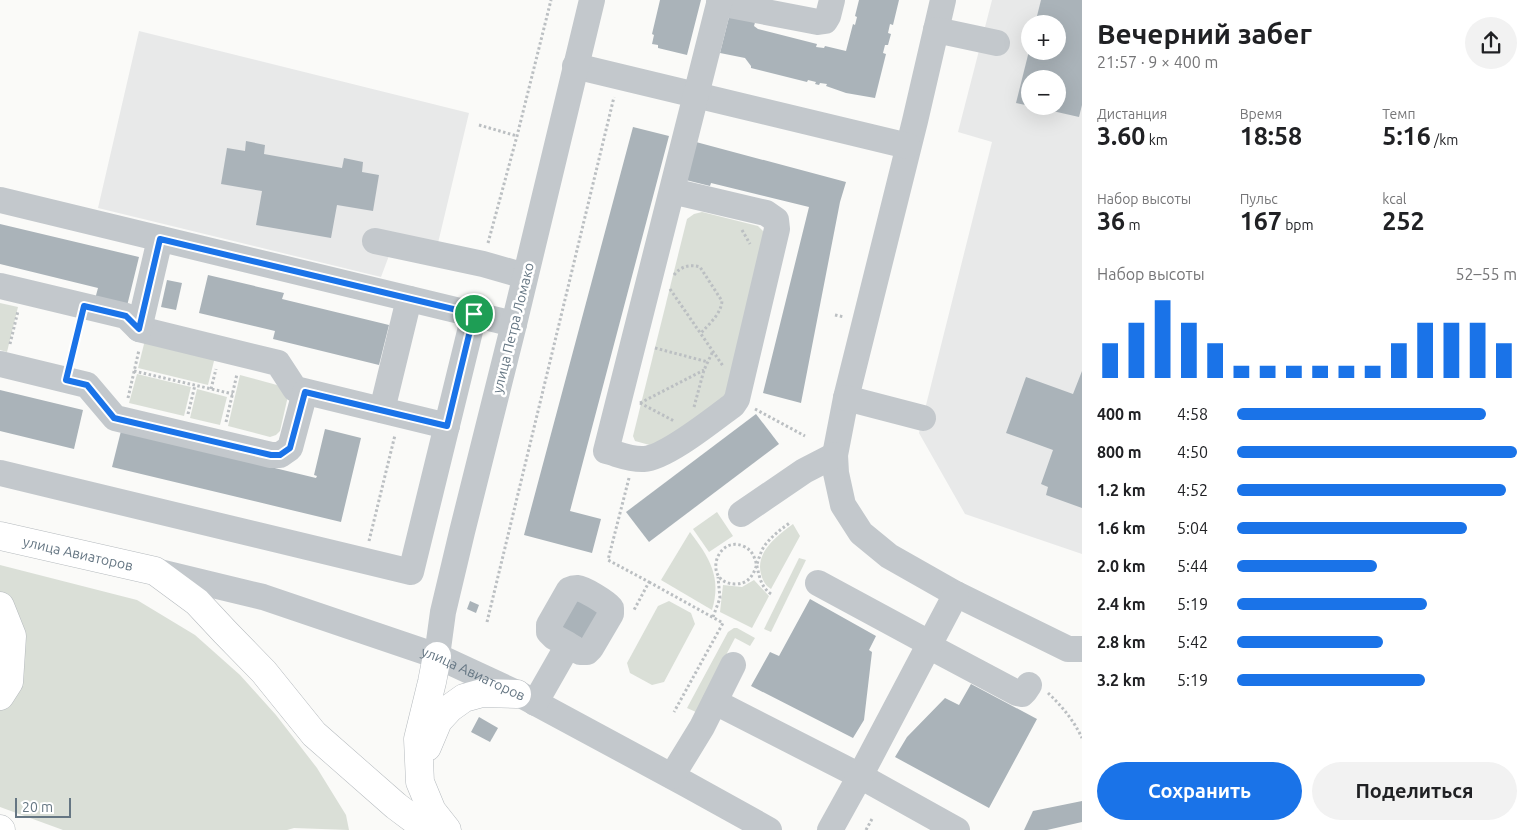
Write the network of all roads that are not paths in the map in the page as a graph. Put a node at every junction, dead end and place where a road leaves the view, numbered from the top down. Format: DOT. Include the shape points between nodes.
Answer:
graph roads {
  1 [pos="592,0"];
  2 [pos="832,0"];
  3 [pos="943,0"];
  4 [pos="720,2"];
  5 [pos="936,30"];
  6 [pos="997,44"];
  7 [pos="575,66"];
  8 [pos="695,95"];
  9 [pos="908,146"];
  10 [pos="672,191"];
  11 [pos="0,200"];
  12 [pos="160,239"];
  13 [pos="375,241"];
  14 [pos="525,276"];
  15 [pos="12,288"];
  16 [pos="409,299"];
  17 [pos="474,314"];
  18 [pos="514,324"];
  19 [pos="141,330"];
  20 [pos="3,364"];
  21 [pos="305,392"];
  22 [pos="846,398"];
  23 [pos="382,410"];
  24 [pos="923,418"];
  25 [pos="447,426"];
  26 [pos="835,455"];
  27 [pos="0,473"];
  28 [pos="742,514"];
  29 [pos="0,536"];
  30 [pos="155,571"];
  31 [pos="818,583"];
  32 [pos="956,594"];
  33 [pos="0,606"];
  34 [pos="929,643"];
  35 [pos="567,644"];
  36 [pos="1082,649"];
  37 [pos="437,656"];
  38 [pos="733,665"];
  39 [pos="1029,685"];
  40 [pos="0,696"];
  41 [pos="526,698"];
  42 [pos="715,702"];
  43 [pos="419,765"];
  44 [pos="672,776"];
  45 [pos="860,776"];
  46 [pos="428,830"];
  47 [pos="447,830"];
  48 [pos="769,830"];
  49 [pos="830,830"];
  50 [pos="957,830"];
  1 -- 7 [label="street, улица Петра Ломако"];
  2 -- 4 [label="street" via="825,21 818,22"];
  3 -- 5 [label="street"];
  4 -- 8 [label="street"];
  5 -- 6 [label="street"];
  5 -- 9 [label="street"];
  7 -- 8 [label="street"];
  7 -- 14 [label="street, улица Петра Ломако"];
  8 -- 9 [label="street"];
  8 -- 10 [label="street"];
  9 -- 22 [label="street"];
  10 -- 10 [label="street" via="659,281 633,343 629,401 606,451 634,458 653,458 733,405 777,229 776,220 766,213"];
  11 -- 12 [label="street"];
  12 -- 16 [label="street"];
  12 -- 19 [label="street"];
  13 -- 14 [label="street"];
  14 -- 18 [label="street, улица Петра Ломако"];
  15 -- 19 [label="street" via="126,316"];
  16 -- 17 [label="street"];
  16 -- 23 [label="street"];
  17 -- 18 [label="street"];
  17 -- 25 [label="street"];
  18 -- 37 [label="street, улица Петра Ломако" via="443,612"];
  19 -- 21 [label="street" via="278,363 295,389"];
  20 -- 21 [label="street" via="87,385 114,418 271,455 280,455 290,448"];
  21 -- 23 [label="street"];
  22 -- 24 [label="street"];
  22 -- 26 [label="street"];
  23 -- 25 [label="street"];
  25 -- 27 [label="street" via="411,572"];
  26 -- 28 [label="street" via="804,471"];
  26 -- 32 [label="street" via="843,505 861,533 889,556"];
  29 -- 30 [label="main road, улица Авиаторов"];
  30 -- 37 [label="street, улица Авиаторов" via="263,597"];
  30 -- 46 [label="main road, улица Авиаторов" via="197,602 264,672 314,734"];
  31 -- 34 [label="street"];
  32 -- 34 [label="street"];
  32 -- 36 [label="street" via="1068,649"];
  33 -- 40 [label="main road" via="12,636 9,682"];
  34 -- 39 [label="street" via="938,652 1017,692 1026,692"];
  34 -- 45 [label="street"];
  35 -- 41 [label="street" via="563,654"];
  37 -- 41 [label="street, улица Авиаторов"];
  37 -- 43 [label="main road" via="418,739"];
  38 -- 42 [label="street"];
  41 -- 43 [label="main road" via="482,694 464,698 438,721"];
  41 -- 44 [label="street, улица Авиаторов"];
  42 -- 44 [label="street"];
  42 -- 45 [label="street"];
  43 -- 47 [label="main road" via="420,782 432,810"];
  44 -- 48 [label="street, улица Авиаторов"];
  45 -- 49 [label="street"];
  45 -- 50 [label="street"];
}
